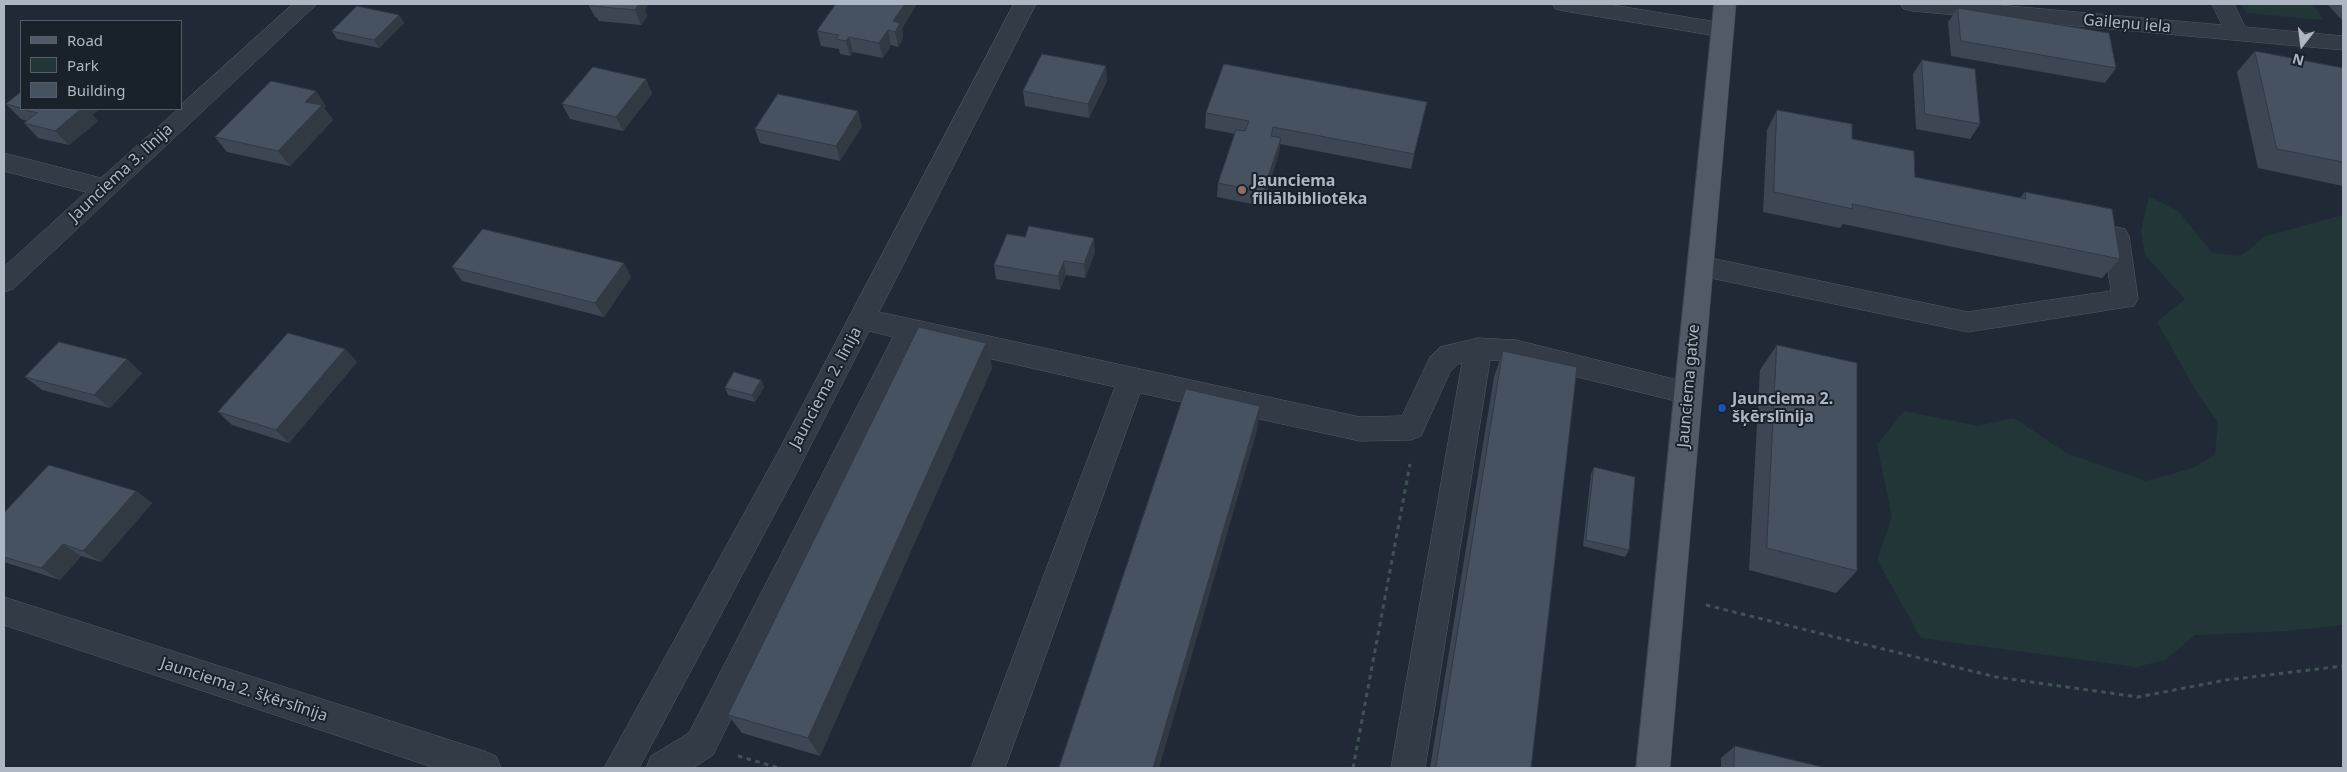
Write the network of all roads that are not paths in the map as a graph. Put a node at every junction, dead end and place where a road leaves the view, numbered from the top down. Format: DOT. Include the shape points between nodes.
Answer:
graph roads {
  1 [pos="306,4"];
  2 [pos="1025,4"];
  3 [pos="1564,4"];
  4 [pos="1912,4"];
  5 [pos="2223,4"];
  6 [pos="2070,12"];
  7 [pos="1724,17"];
  8 [pos="2238,34"];
  9 [pos="2343,43"];
  10 [pos="4,162"];
  11 [pos="104,188"];
  12 [pos="2116,236"];
  13 [pos="1701,266"];
  14 [pos="4,282"];
  15 [pos="862,319"];
  16 [pos="910,329"];
  17 [pos="1478,349"];
  18 [pos="1132,380"];
  19 [pos="1688,393"];
  20 [pos="4,611"];
  21 [pos="484,768"];
  22 [pos="622,768"];
  23 [pos="663,768"];
  24 [pos="988,768"];
  25 [pos="1408,768"];
  26 [pos="1653,768"];
  1 -- 11 [label="street, Jaunciema 3. līnija"];
  2 -- 15 [label="street, Jaunciema 2. līnija"];
  3 -- 7 [label="street"];
  4 -- 6 [label="street, Gaileņu iela"];
  5 -- 8 [label="street"];
  6 -- 8 [label="street, Gaileņu iela"];
  7 -- 13 [label="main road, Jaunciema gatve"];
  8 -- 9 [label="street, Gaileņu iela"];
  10 -- 11 [label="street"];
  11 -- 14 [label="street, Jaunciema 3. līnija"];
  12 -- 13 [label="street" via="2125,299 1968,322"];
  13 -- 19 [label="main road, Jaunciema gatve"];
  15 -- 16 [label="street"];
  15 -- 22 [label="street, Jaunciema 2. līnija"];
  16 -- 18 [label="street"];
  16 -- 23 [label="street" via="701,744"];
  17 -- 18 [label="street" via="1450,355 1440,364 1411,428 1360,428"];
  17 -- 19 [label="street" via="1516,350"];
  17 -- 25 [label="street"];
  18 -- 24 [label="street"];
  19 -- 26 [label="main road, Jaunciema gatve"];
  20 -- 21 [label="street, Jaunciema 2. šķērslīnija"];
}
